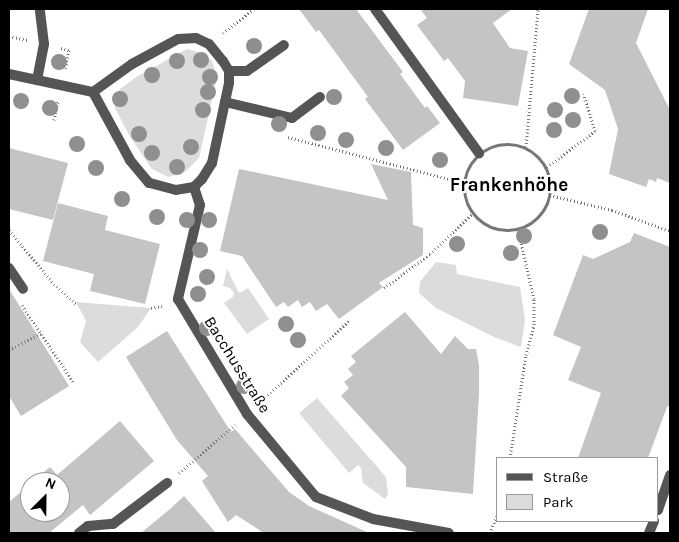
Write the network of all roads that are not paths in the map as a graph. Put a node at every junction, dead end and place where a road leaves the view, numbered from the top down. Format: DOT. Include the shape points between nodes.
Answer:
graph roads {
  1 [pos="40,9"];
  2 [pos="375,9"];
  3 [pos="284,45"];
  4 [pos="229,71"];
  5 [pos="9,74"];
  6 [pos="37,80"];
  7 [pos="93,92"];
  8 [pos="320,97"];
  9 [pos="225,102"];
  10 [pos="480,153"];
  11 [pos="194,186"];
  12 [pos="9,268"];
  13 [pos="23,288"];
  14 [pos="670,475"];
  15 [pos="167,483"];
  16 [pos="659,507"];
  17 [pos="113,528"];
  18 [pos="79,533"];
  19 [pos="449,533"];
  1 -- 6 [label="street" via="44,44"];
  2 -- 10 [label="street"];
  3 -- 4 [label="street" via="247,71"];
  4 -- 7 [label="street" via="209,44 196,38 178,39 132,64"];
  4 -- 9 [label="street"];
  5 -- 6 [label="street"];
  6 -- 7 [label="street"];
  7 -- 11 [label="street" via="130,160 149,183 176,190"];
  8 -- 9 [label="street" via="292,118"];
  9 -- 11 [label="street" via="212,162"];
  11 -- 19 [label="street, Bacchusstraße" via="200,205 178,299 247,414 316,497 373,519"];
  12 -- 13 [label="street"];
  14 -- 16 [label="street"];
  15 -- 17 [label="street"];
  17 -- 18 [label="street" via="88,526"];
}
